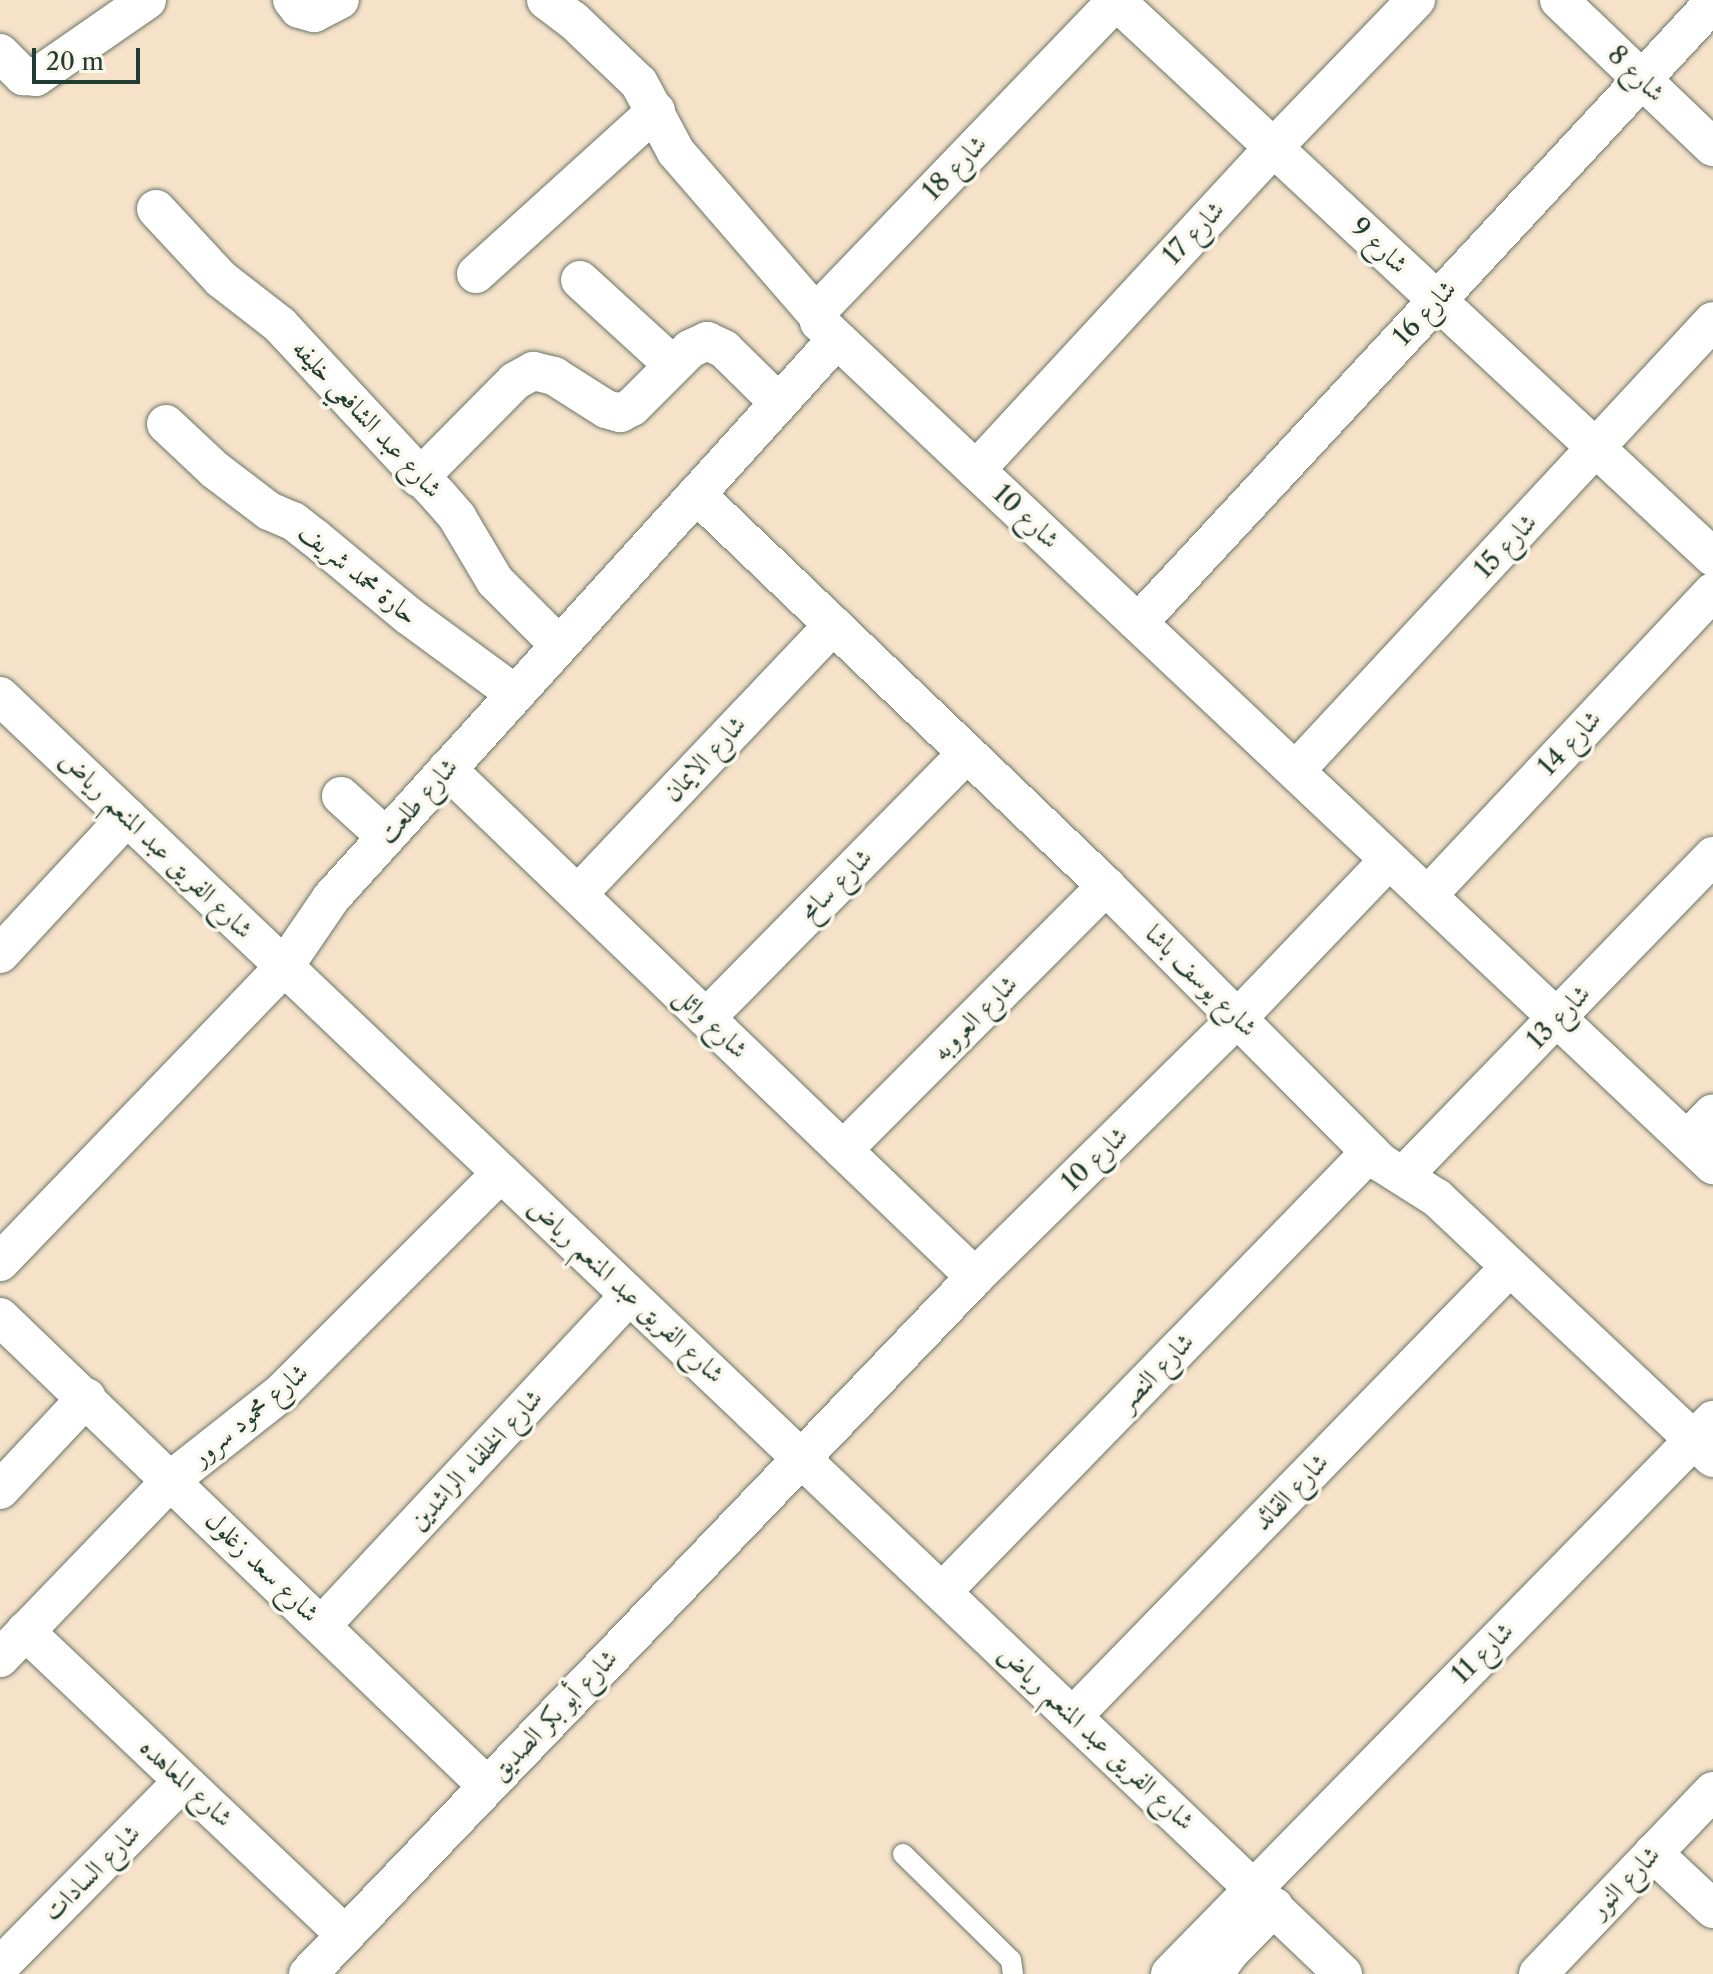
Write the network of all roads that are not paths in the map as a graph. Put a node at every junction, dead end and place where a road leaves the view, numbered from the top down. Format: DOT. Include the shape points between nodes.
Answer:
graph roads {
  1 [pos="147,0"];
  2 [pos="292,0"];
  3 [pos="340,0"];
  4 [pos="546,0"];
  5 [pos="1116,0"];
  6 [pos="1416,0"];
  7 [pos="1559,0"];
  8 [pos="1713,3"];
  9 [pos="0,53"];
  10 [pos="1641,78"];
  11 [pos="656,111"];
  12 [pos="1713,147"];
  13 [pos="1273,148"];
  14 [pos="156,209"];
  15 [pos="476,274"];
  16 [pos="580,280"];
  17 [pos="1437,300"];
  18 [pos="1713,321"];
  19 [pos="827,328"];
  20 [pos="673,365"];
  21 [pos="779,403"];
  22 [pos="166,424"];
  23 [pos="1597,449"];
  24 [pos="976,470"];
  25 [pos="419,478"];
  26 [pos="696,494"];
  27 [pos="1713,557"];
  28 [pos="1713,592"];
  29 [pos="1138,623"];
  30 [pos="833,625"];
  31 [pos="559,645"];
  32 [pos="515,694"];
  33 [pos="0,696"];
  34 [pos="967,753"];
  35 [pos="447,769"];
  36 [pos="1297,769"];
  37 [pos="341,796"];
  38 [pos="127,817"];
  39 [pos="386,837"];
  40 [pos="1713,856"];
  41 [pos="1389,860"];
  42 [pos="1106,886"];
  43 [pos="578,894"];
  44 [pos="1428,895"];
  45 [pos="0,954"];
  46 [pos="284,967"];
  47 [pos="706,1018"];
  48 [pos="1237,1019"];
  49 [pos="1558,1019"];
  50 [pos="1713,1113"];
  51 [pos="843,1150"];
  52 [pos="1370,1152"];
  53 [pos="1700,1153"];
  54 [pos="501,1173"];
  55 [pos="1403,1176"];
  56 [pos="7,1241"];
  57 [pos="1509,1268"];
  58 [pos="975,1277"];
  59 [pos="630,1295"];
  60 [pos="0,1317"];
  61 [pos="87,1397"];
  62 [pos="1707,1439"];
  63 [pos="802,1458"];
  64 [pos="172,1479"];
  65 [pos="0,1490"];
  66 [pos="942,1592"];
  67 [pos="322,1625"];
  68 [pos="13,1645"];
  69 [pos="1073,1716"];
  70 [pos="183,1781"];
  71 [pos="487,1786"];
  72 [pos="1713,1791"];
  73 [pos="1653,1853"];
  74 [pos="903,1854"];
  75 [pos="1264,1897"];
  76 [pos="1713,1909"];
  77 [pos="345,1935"];
  78 [pos="0,1966"];
  79 [pos="308,1974"];
  80 [pos="1013,1974"];
  81 [pos="1170,1974"];
  82 [pos="1214,1974"];
  83 [pos="1343,1974"];
  84 [pos="1538,1974"];
  1 -- 9 [label="street" via="36,77 23,76"];
  2 -- 3 [label="street" via="299,9 314,13"];
  4 -- 11 [label="street, شارع 10" via="618,60"];
  5 -- 13 [label="street, شارع 9"];
  5 -- 19 [label="street, شارع 18" via="824,304"];
  6 -- 13 [label="street, شارع 17"];
  7 -- 10 [label="street, شارع 8"];
  8 -- 10 [label="street, شارع 16"];
  10 -- 12 [label="street, شارع 8"];
  10 -- 17 [label="street, شارع 16"];
  11 -- 15 [label="street"];
  11 -- 19 [label="street, شارع 10" via="676,152"];
  13 -- 17 [label="street, شارع 9"];
  13 -- 24 [label="street, شارع 17"];
  14 -- 25 [label="street, شارع عبد الشافعي خليفه" via="235,293 280,325"];
  16 -- 20 [label="street"];
  17 -- 23 [label="street, شارع 9"];
  17 -- 29 [label="street, شارع 16"];
  18 -- 23 [label="street, شارع 15"];
  19 -- 21 [label="street, شارع طلعت"];
  19 -- 24 [label="street, شارع 10"];
  20 -- 21 [label="street" via="698,343 717,343"];
  20 -- 25 [label="street" via="620,413 544,372 523,374"];
  21 -- 26 [label="street, شارع طلعت"];
  22 -- 32 [label="street, حارة محمد شريف" via="215,470 269,511 293,521"];
  23 -- 27 [label="street, شارع 9"];
  23 -- 36 [label="street, شارع 15"];
  24 -- 29 [label="street, شارع 10"];
  25 -- 31 [label="street, شارع عبد الشافعي خليفه" via="457,517 495,581"];
  26 -- 30 [label="street, شارع يوسف باشا"];
  26 -- 31 [label="street, شارع طلعت"];
  28 -- 44 [label="street, شارع 14"];
  29 -- 36 [label="street, شارع 10"];
  30 -- 34 [label="street, شارع يوسف باشا"];
  30 -- 43 [label="street, شارع الايمان"];
  31 -- 32 [label="street, شارع طلعت"];
  32 -- 35 [label="street, شارع طلعت"];
  33 -- 38 [label="street, شارع الفريق عبد المنعم رياض"];
  34 -- 42 [label="street, شارع يوسف باشا"];
  34 -- 47 [label="street, شارع سامح"];
  35 -- 39 [label="street, شارع طلعت"];
  35 -- 43 [label="street, شارع وائل"];
  36 -- 41 [label="street, شارع 10"];
  37 -- 39 [label="street"];
  38 -- 45 [label="street"];
  38 -- 46 [label="street, شارع الفريق عبد المنعم رياض"];
  39 -- 46 [label="street, شارع طلعت" via="331,898"];
  40 -- 49 [label="street, شارع 13"];
  41 -- 44 [label="street, شارع 10"];
  41 -- 48 [label="street, شارع 10"];
  42 -- 48 [label="street, شارع يوسف باشا"];
  42 -- 51 [label="street, شارع العروبه"];
  43 -- 47 [label="street, شارع وائل"];
  44 -- 49 [label="street, شارع 10"];
  46 -- 54 [label="street, شارع الفريق عبد المنعم رياض"];
  46 -- 56 [label="street, شارع طلعت"];
  47 -- 51 [label="street, شارع وائل"];
  48 -- 52 [label="street, شارع يوسف باشا"];
  48 -- 58 [label="street, شارع 10"];
  49 -- 53 [label="street, شارع 10"];
  49 -- 55 [label="street, شارع 13"];
  50 -- 53 [label="street"];
  51 -- 58 [label="street, شارع وائل"];
  52 -- 55 [label="street, شارع يوسف باشا"];
  52 -- 66 [label="street, شارع النصر"];
  54 -- 59 [label="street, شارع الفريق عبد المنعم رياض"];
  54 -- 64 [label="street, شارع محمود سرور" via="281,1393"];
  55 -- 57 [label="street, شارع يوسف باشا" via="1437,1198"];
  57 -- 62 [label="street, شارع يوسف باشا"];
  57 -- 69 [label="street, شارع القائد"];
  58 -- 63 [label="street, شارع 10"];
  59 -- 63 [label="street, شارع الفريق عبد المنعم رياض"];
  59 -- 67 [label="street, شارع الخلفاء الراشدين"];
  60 -- 61 [label="street, شارع سعد زغلول"];
  61 -- 64 [label="street, شارع سعد زغلول"];
  61 -- 65 [label="street"];
  62 -- 75 [label="street, شارع 11"];
  63 -- 66 [label="street, شارع الفريق عبد المنعم رياض"];
  63 -- 71 [label="street, شارع أبو بكر الصديق"];
  64 -- 67 [label="street, شارع سعد زغلول"];
  64 -- 68 [label="street, شارع محمود سرور"];
  66 -- 69 [label="street, شارع الفريق عبد المنعم رياض"];
  67 -- 71 [label="street, شارع سعد زغلول"];
  68 -- 70 [label="street, شارع المعاهده"];
  69 -- 75 [label="street, شارع الفريق عبد المنعم رياض"];
  70 -- 77 [label="street, شارع المعاهده"];
  70 -- 78 [label="street, شارع السادات"];
  71 -- 77 [label="street, شارع أبو بكر الصديق"];
  72 -- 73 [label="street, شارع النور"];
  73 -- 76 [label="street"];
  73 -- 84 [label="street, شارع النور"];
  74 -- 80 [label="lane" via="1011,1960"];
  75 -- 81 [label="street"];
  75 -- 82 [label="street"];
  75 -- 83 [label="street, شارع الفريق عبد المنعم رياض"];
  77 -- 79 [label="street, شارع أبو بكر الصديق"];
}
